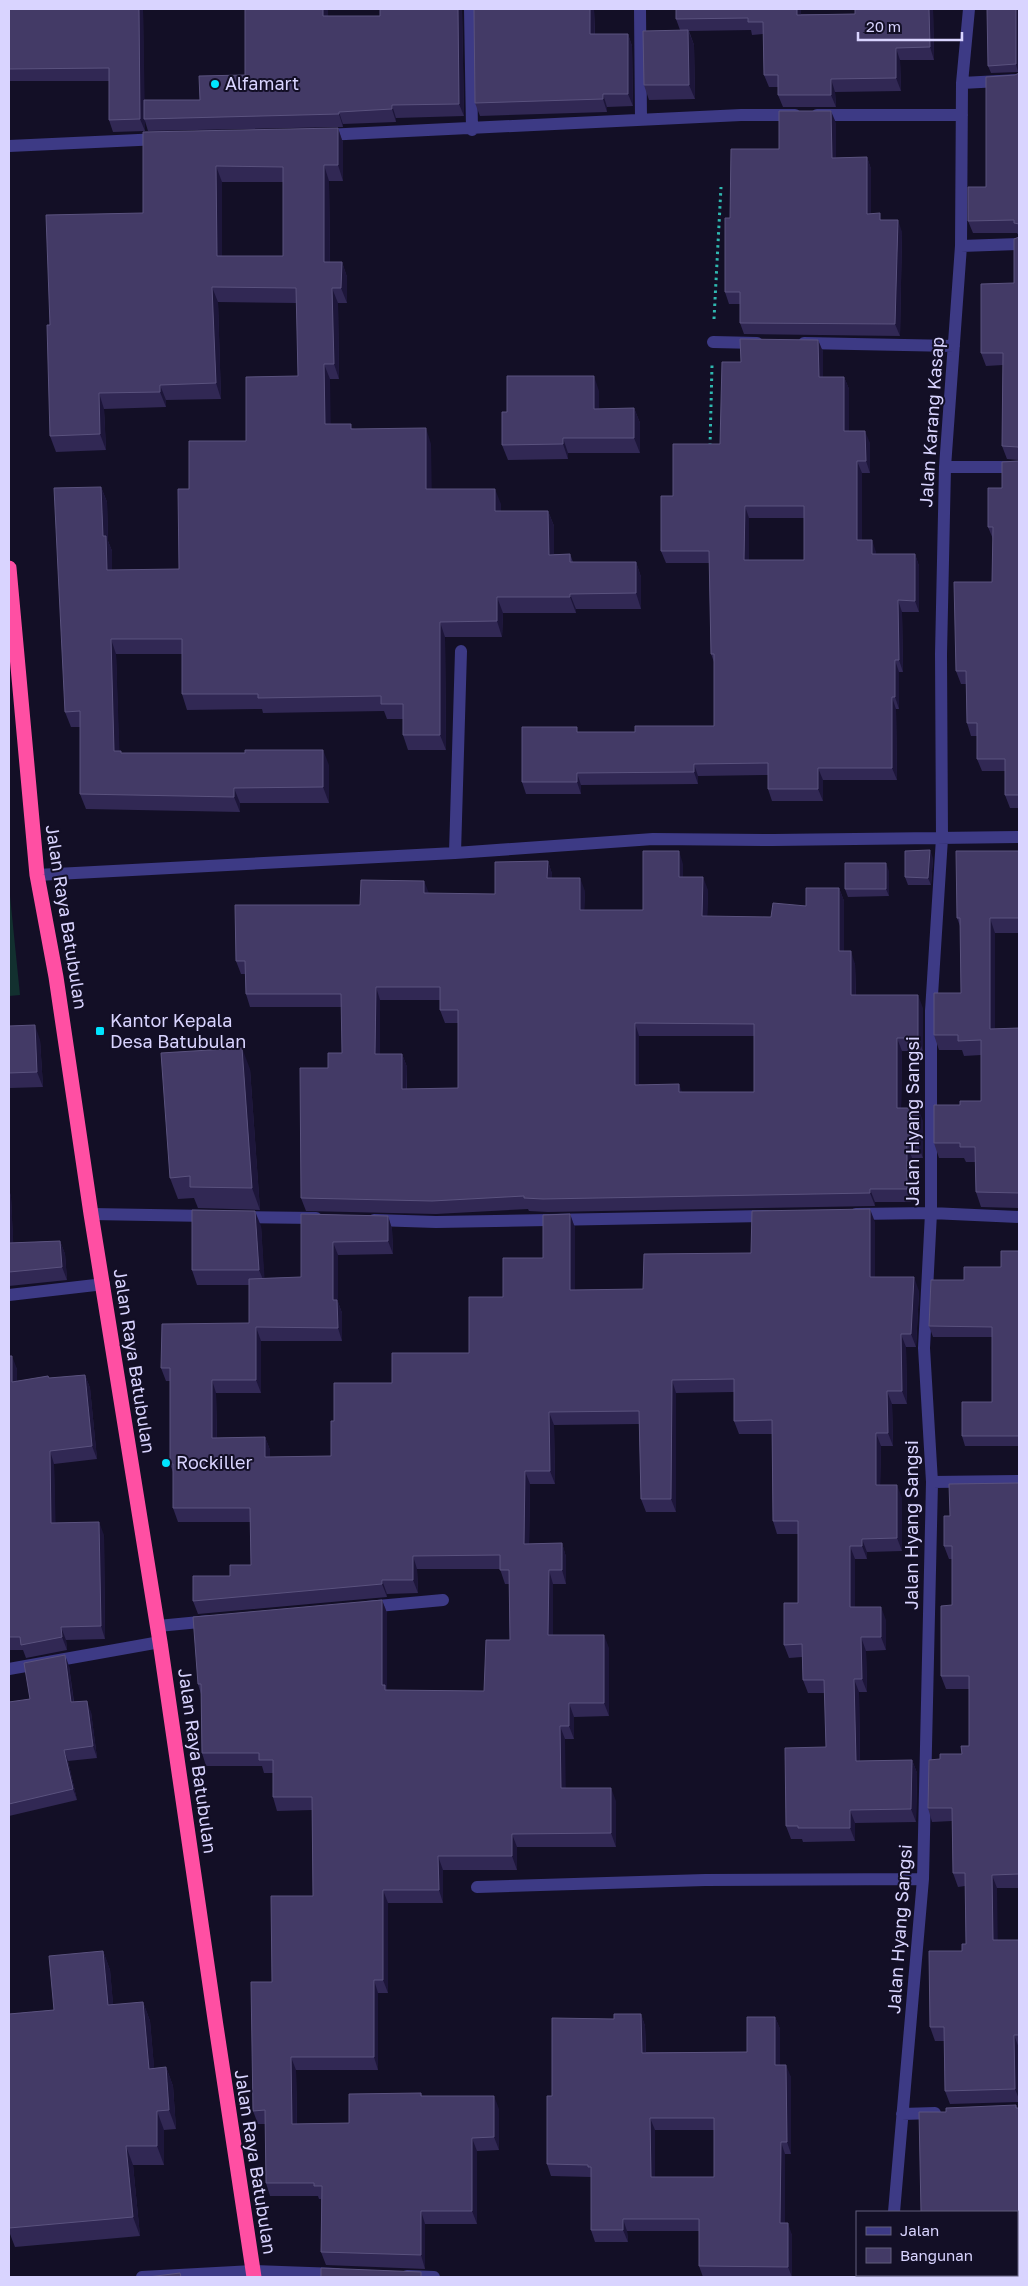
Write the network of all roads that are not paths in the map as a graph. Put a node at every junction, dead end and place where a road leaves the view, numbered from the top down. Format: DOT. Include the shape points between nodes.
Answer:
graph roads {
  1 [pos="470,9"];
  2 [pos="640,9"];
  3 [pos="969,9"];
  4 [pos="1019,80"];
  5 [pos="962,83"];
  6 [pos="962,115"];
  7 [pos="641,120"];
  8 [pos="472,130"];
  9 [pos="313,136"];
  10 [pos="176,139"];
  11 [pos="9,146"];
  12 [pos="1019,244"];
  13 [pos="961,246"];
  14 [pos="713,342"];
  15 [pos="770,343"];
  16 [pos="790,343"];
  17 [pos="954,346"];
  18 [pos="945,467"];
  19 [pos="1019,467"];
  20 [pos="9,568"];
  21 [pos="461,651"];
  22 [pos="1019,837"];
  23 [pos="942,838"];
  24 [pos="455,853"];
  25 [pos="37,874"];
  26 [pos="931,1213"];
  27 [pos="91,1214"];
  28 [pos="843,1214"];
  29 [pos="784,1216"];
  30 [pos="1019,1216"];
  31 [pos="328,1218"];
  32 [pos="363,1220"];
  33 [pos="104,1284"];
  34 [pos="9,1294"];
  35 [pos="1019,1481"];
  36 [pos="932,1482"];
  37 [pos="443,1600"];
  38 [pos="355,1608"];
  39 [pos="227,1620"];
  40 [pos="158,1626"];
  41 [pos="160,1642"];
  42 [pos="9,1669"];
  43 [pos="923,1878"];
  44 [pos="478,1888"];
  45 [pos="951,2112"];
  46 [pos="902,2114"];
  47 [pos="894,2211"];
  48 [pos="254,2274"];
  49 [pos="348,2274"];
  50 [pos="396,2276"];
  51 [pos="142,2277"];
  52 [pos="434,2277"];
  1 -- 8 [label="street"];
  2 -- 7 [label="street"];
  3 -- 5 [label="street, Jalan Karang Kasap"];
  4 -- 5 [label="street"];
  5 -- 6 [label="street, Jalan Karang Kasap"];
  6 -- 7 [label="street" via="741,115"];
  6 -- 13 [label="street, Jalan Karang Kasap"];
  7 -- 8 [label="street"];
  8 -- 9 [label="street"];
  10 -- 11 [label="street"];
  12 -- 13 [label="street"];
  13 -- 17 [label="street, Jalan Karang Kasap"];
  14 -- 15 [label="street"];
  16 -- 17 [label="street"];
  17 -- 18 [label="street, Jalan Karang Kasap"];
  18 -- 19 [label="street"];
  18 -- 23 [label="street, Jalan Karang Kasap"];
  20 -- 25 [label="highway, Jalan Raya Batubulan"];
  21 -- 24 [label="street"];
  22 -- 23 [label="street"];
  23 -- 24 [label="street" via="653,838"];
  23 -- 26 [label="street, Jalan Hyang Sangsi" via="931,1011"];
  24 -- 25 [label="street"];
  25 -- 27 [label="highway, Jalan Raya Batubulan" via="56,977"];
  26 -- 28 [label="street"];
  26 -- 30 [label="street"];
  26 -- 36 [label="street, Jalan Hyang Sangsi" via="924,1348"];
  27 -- 31 [label="street"];
  27 -- 33 [label="highway, Jalan Raya Batubulan"];
  29 -- 32 [label="street"];
  33 -- 34 [label="street"];
  33 -- 40 [label="highway, Jalan Raya Batubulan"];
  35 -- 36 [label="street"];
  36 -- 43 [label="street, Jalan Hyang Sangsi"];
  37 -- 38 [label="street"];
  39 -- 40 [label="street"];
  40 -- 41 [label="highway, Jalan Raya Batubulan"];
  41 -- 42 [label="street"];
  41 -- 48 [label="highway, Jalan Raya Batubulan"];
  43 -- 44 [label="street" via="705,1880"];
  43 -- 46 [label="street, Jalan Hyang Sangsi"];
  45 -- 46 [label="street"];
  46 -- 47 [label="street, Jalan Hyang Sangsi"];
  48 -- 49 [label="street"];
  48 -- 51 [label="street"];
  50 -- 52 [label="street"];
}
